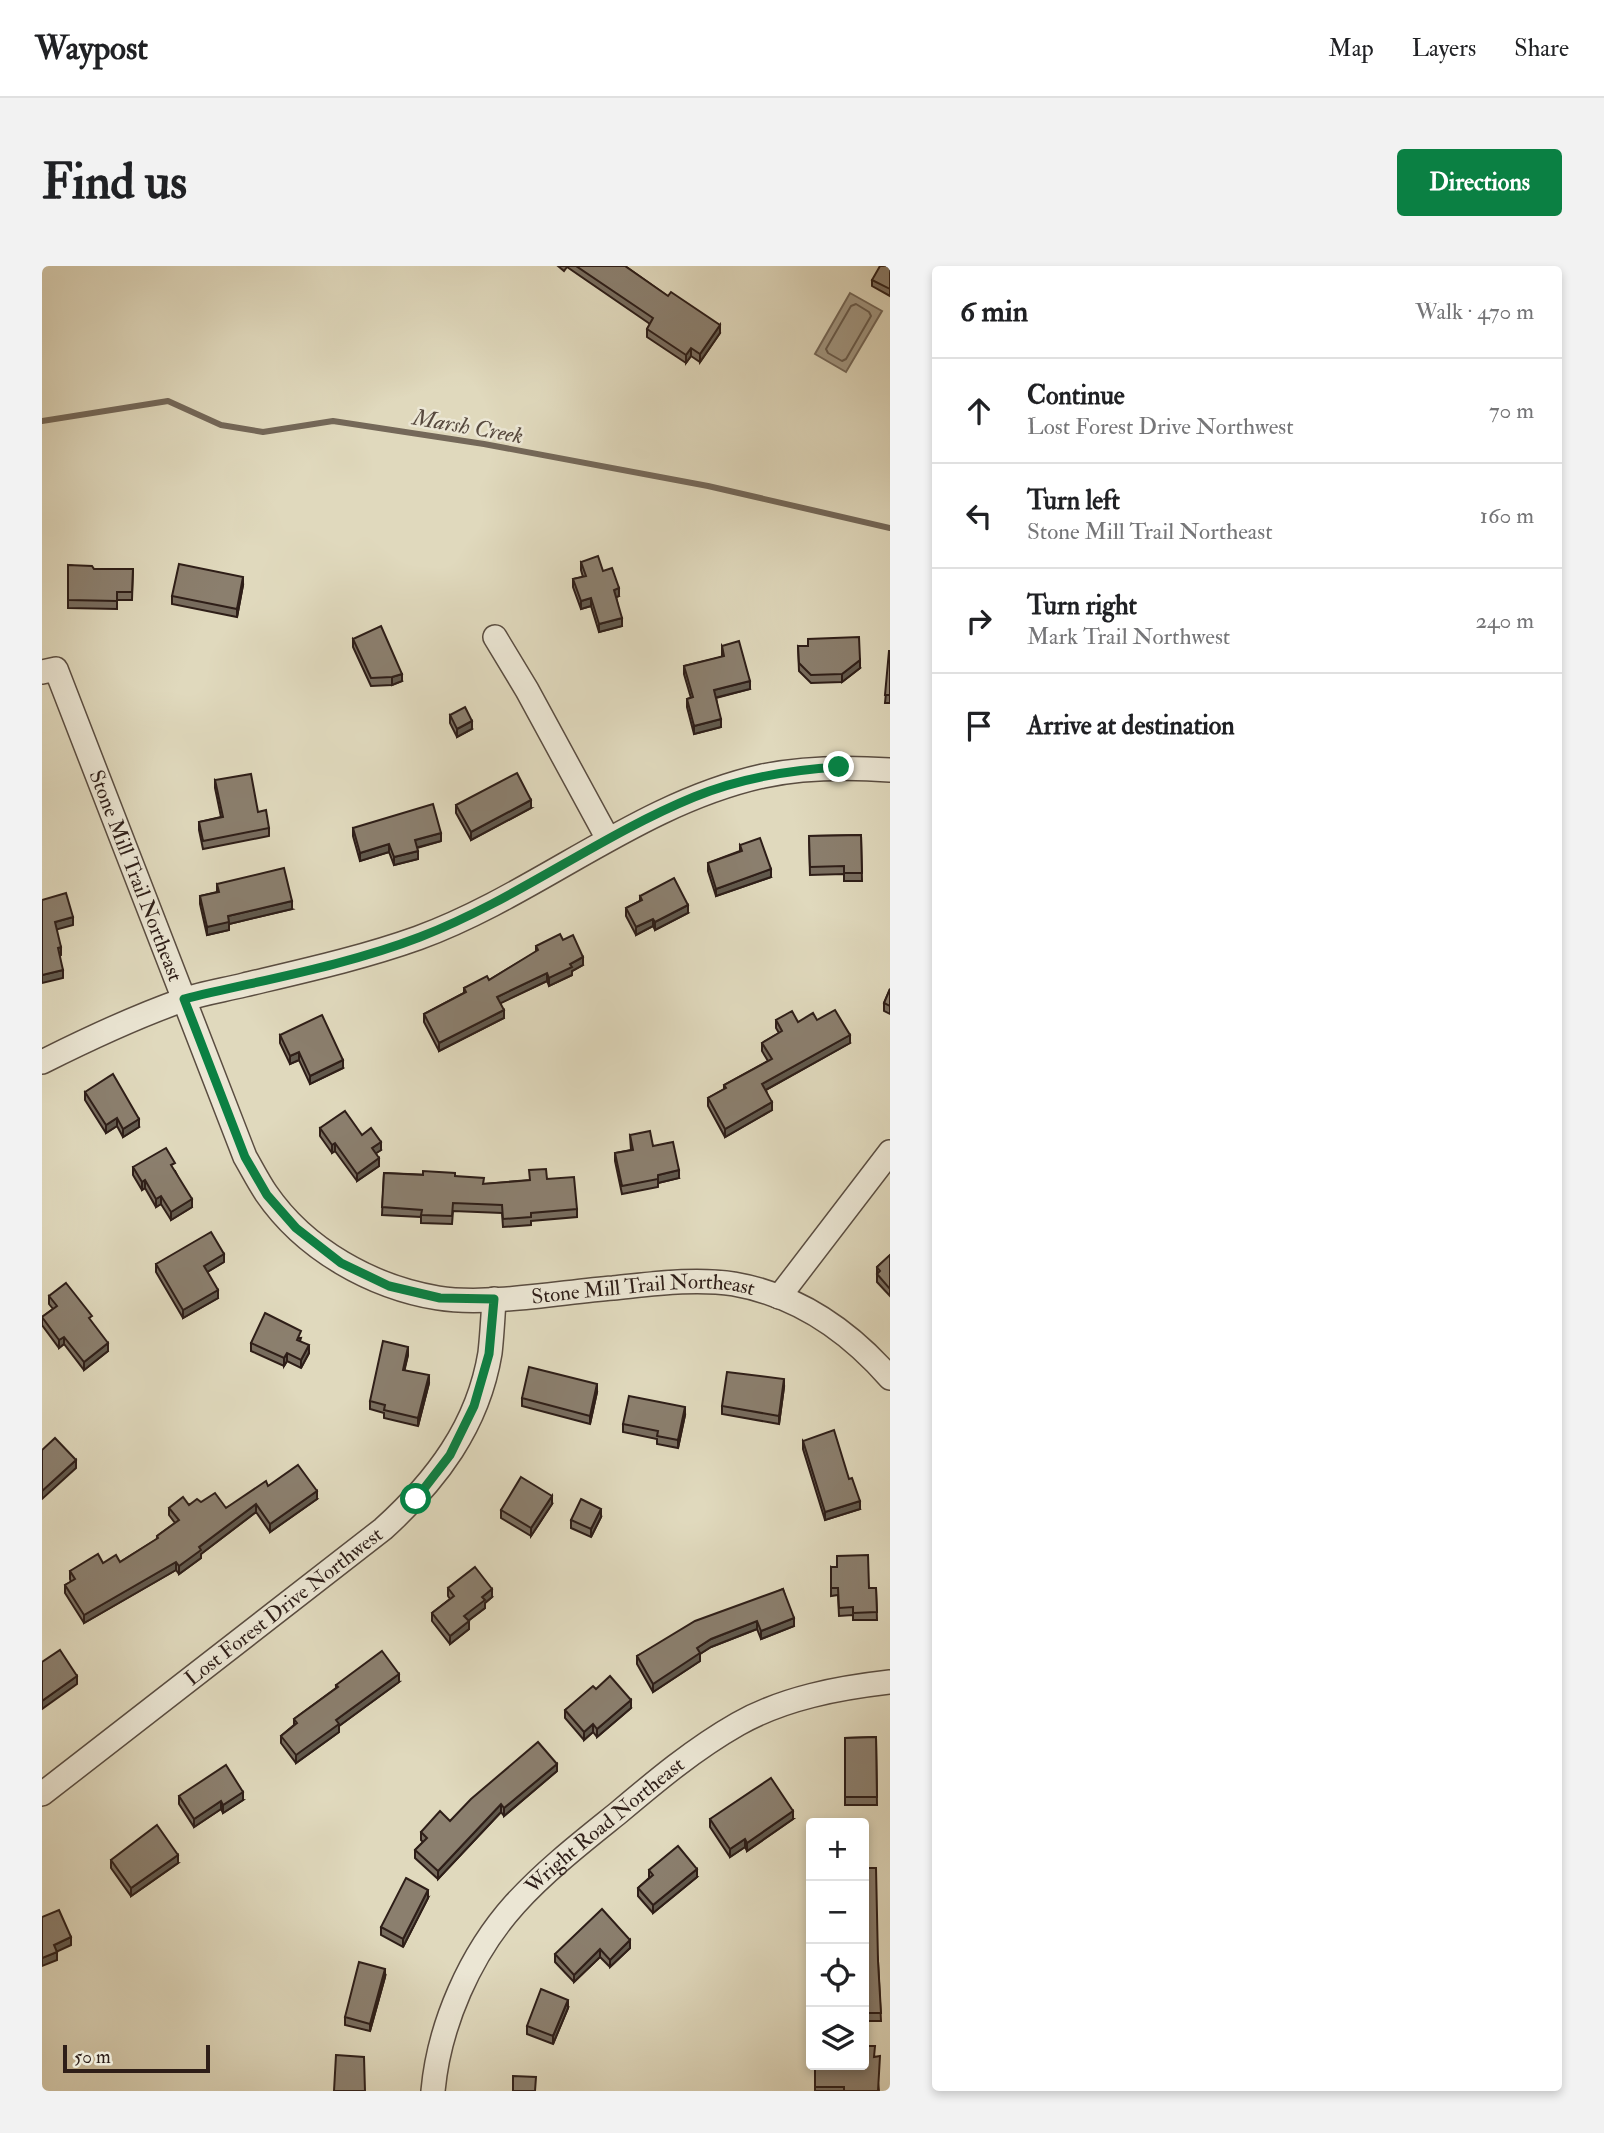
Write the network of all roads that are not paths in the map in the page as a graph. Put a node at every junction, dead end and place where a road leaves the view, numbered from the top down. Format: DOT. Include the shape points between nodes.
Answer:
graph roads {
  1 [pos="495,637"];
  2 [pos="42,672"];
  3 [pos="890,770"];
  4 [pos="608,839"];
  5 [pos="184,999"];
  6 [pos="42,1062"];
  7 [pos="890,1153"];
  8 [pos="779,1297"];
  9 [pos="494,1299"];
  10 [pos="890,1378"];
  11 [pos="890,1682"];
  12 [pos="42,1794"];
  13 [pos="433,2091"];
  1 -- 4 [label="street"];
  2 -- 5 [label="street, Stone Mill Trail Northeast" via="56,669"];
  3 -- 4 [label="street" via="839,767 762,776 695,797"];
  4 -- 5 [label="street" via="486,908 420,937 359,957"];
  5 -- 6 [label="street"];
  5 -- 9 [label="street, Stone Mill Trail Northeast" via="245,1157 267,1195 296,1228 341,1263 389,1286 440,1298"];
  7 -- 8 [label="street"];
  8 -- 9 [label="street, Stone Mill Trail Northeast" via="735,1284 688,1280"];
  8 -- 10 [label="street, Stone Mill Trail Northeast" via="823,1318 866,1350"];
  9 -- 12 [label="street, Lost Forest Drive Northwest" via="489,1354 474,1406 450,1455 416,1499"];
  11 -- 13 [label="street, Wright Road Northeast" via="837,1689 738,1724 677,1764 552,1867 513,1906 464,1983 445,2028"];
}
